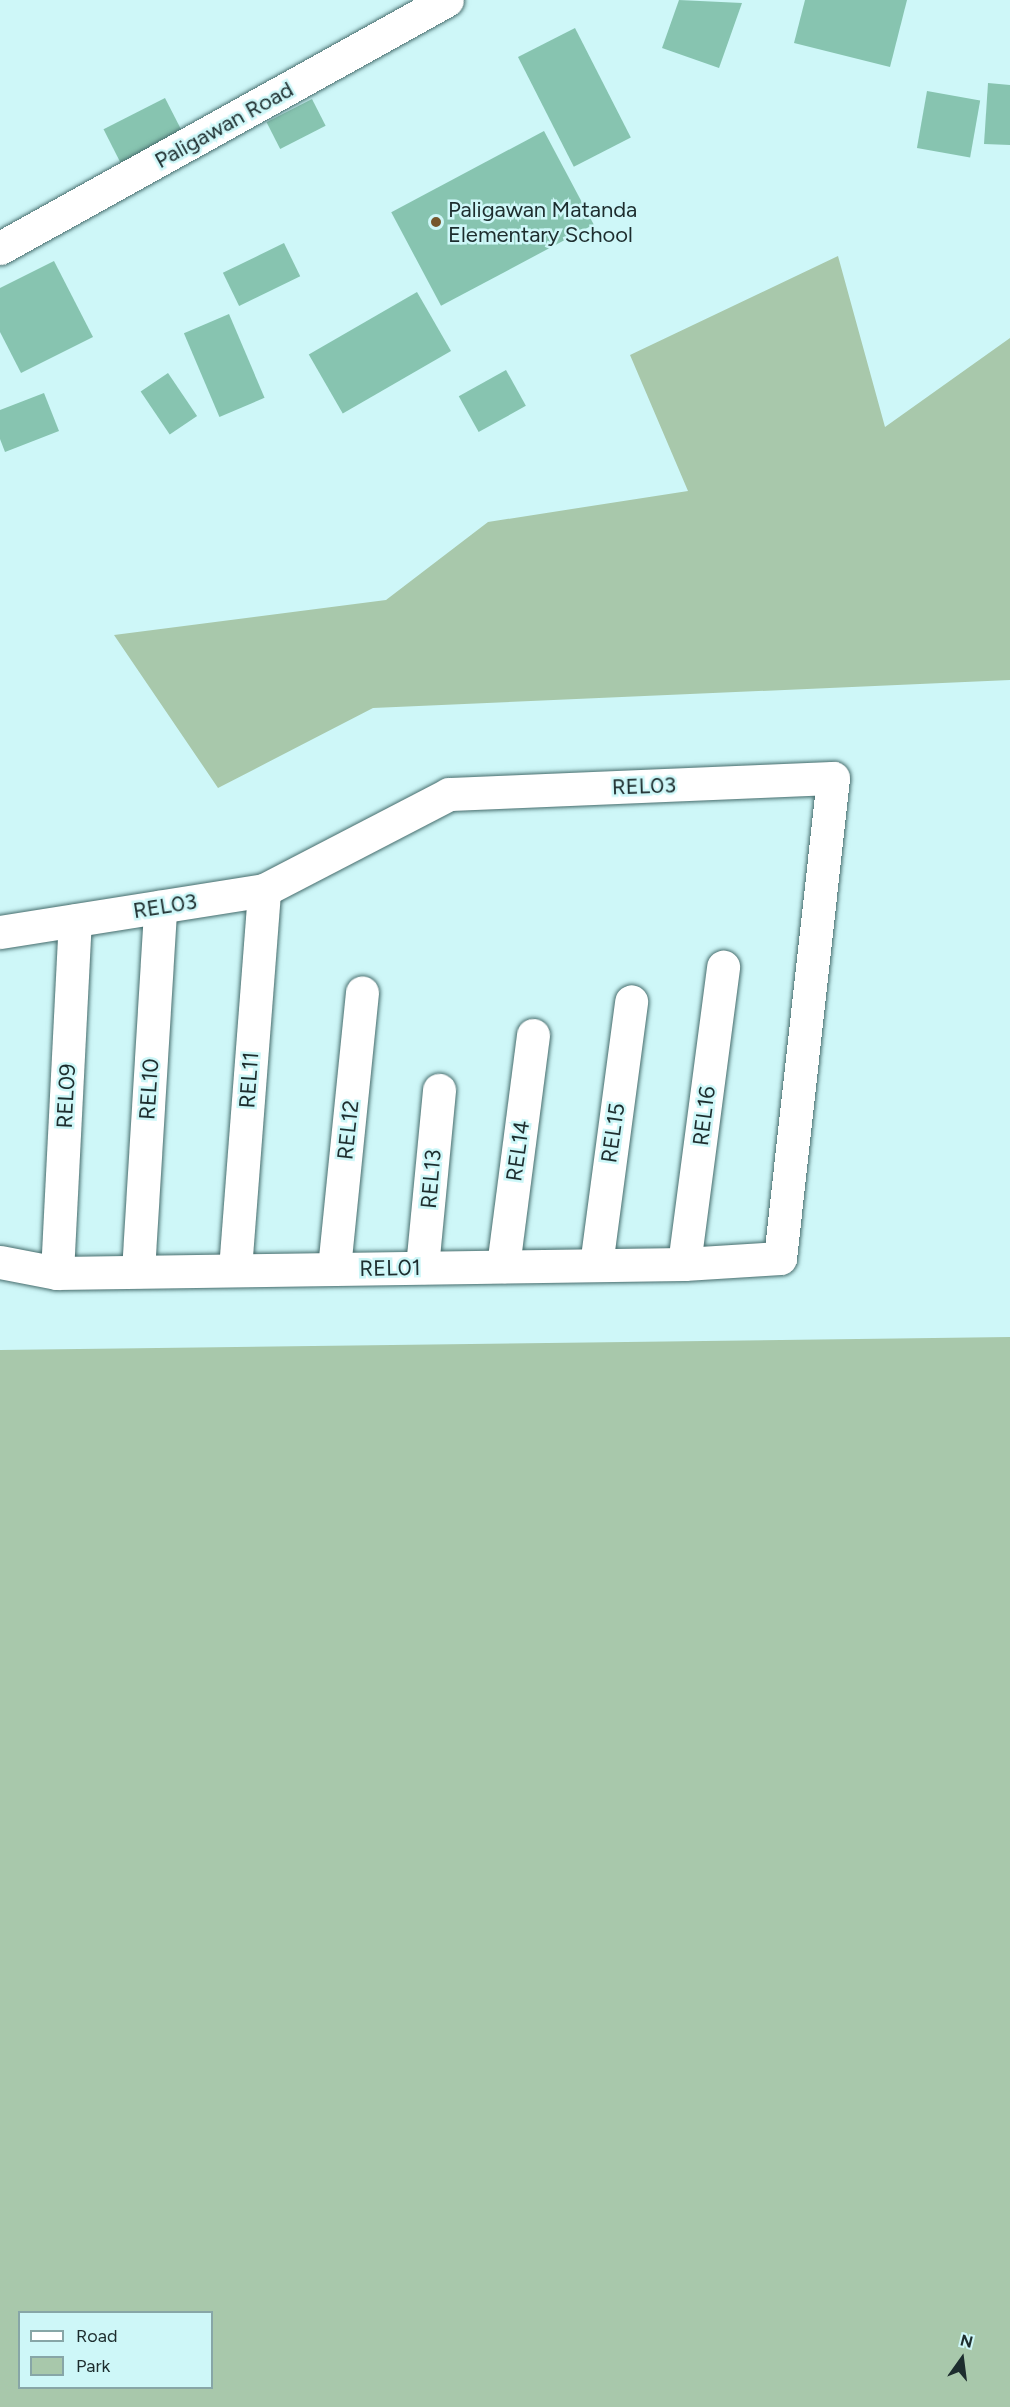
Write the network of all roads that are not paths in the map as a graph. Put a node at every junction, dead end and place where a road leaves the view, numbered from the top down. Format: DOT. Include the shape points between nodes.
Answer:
graph roads {
  1 [pos="447,0"];
  2 [pos="0,248"];
  3 [pos="264,891"];
  4 [pos="160,907"];
  5 [pos="75,920"];
  6 [pos="0,932"];
  7 [pos="723,967"];
  8 [pos="363,992"];
  9 [pos="631,1001"];
  10 [pos="533,1035"];
  11 [pos="439,1090"];
  12 [pos="780,1258"];
  13 [pos="0,1262"];
  14 [pos="684,1264"];
  15 [pos="596,1265"];
  16 [pos="502,1266"];
  17 [pos="422,1267"];
  18 [pos="334,1268"];
  19 [pos="235,1269"];
  20 [pos="138,1271"];
  21 [pos="57,1273"];
  1 -- 2 [label="street, Paligawan Road"];
  3 -- 4 [label="street, REL03"];
  3 -- 12 [label="street, REL03" via="449,795 833,778"];
  3 -- 19 [label="street, REL11"];
  4 -- 5 [label="street, REL03"];
  4 -- 20 [label="street, REL10"];
  5 -- 6 [label="street, REL03"];
  5 -- 21 [label="street, REL09"];
  7 -- 14 [label="street, REL16"];
  8 -- 18 [label="street, REL12"];
  9 -- 15 [label="street, REL15"];
  10 -- 16 [label="street, REL14"];
  11 -- 17 [label="street, REL13"];
  12 -- 14 [label="street, REL01"];
  13 -- 21 [label="street, REL01"];
  14 -- 15 [label="street, REL01"];
  15 -- 16 [label="street, REL01"];
  16 -- 17 [label="street, REL01"];
  17 -- 18 [label="street, REL01"];
  18 -- 19 [label="street, REL01"];
  19 -- 20 [label="street, REL01"];
  20 -- 21 [label="street, REL01"];
}
